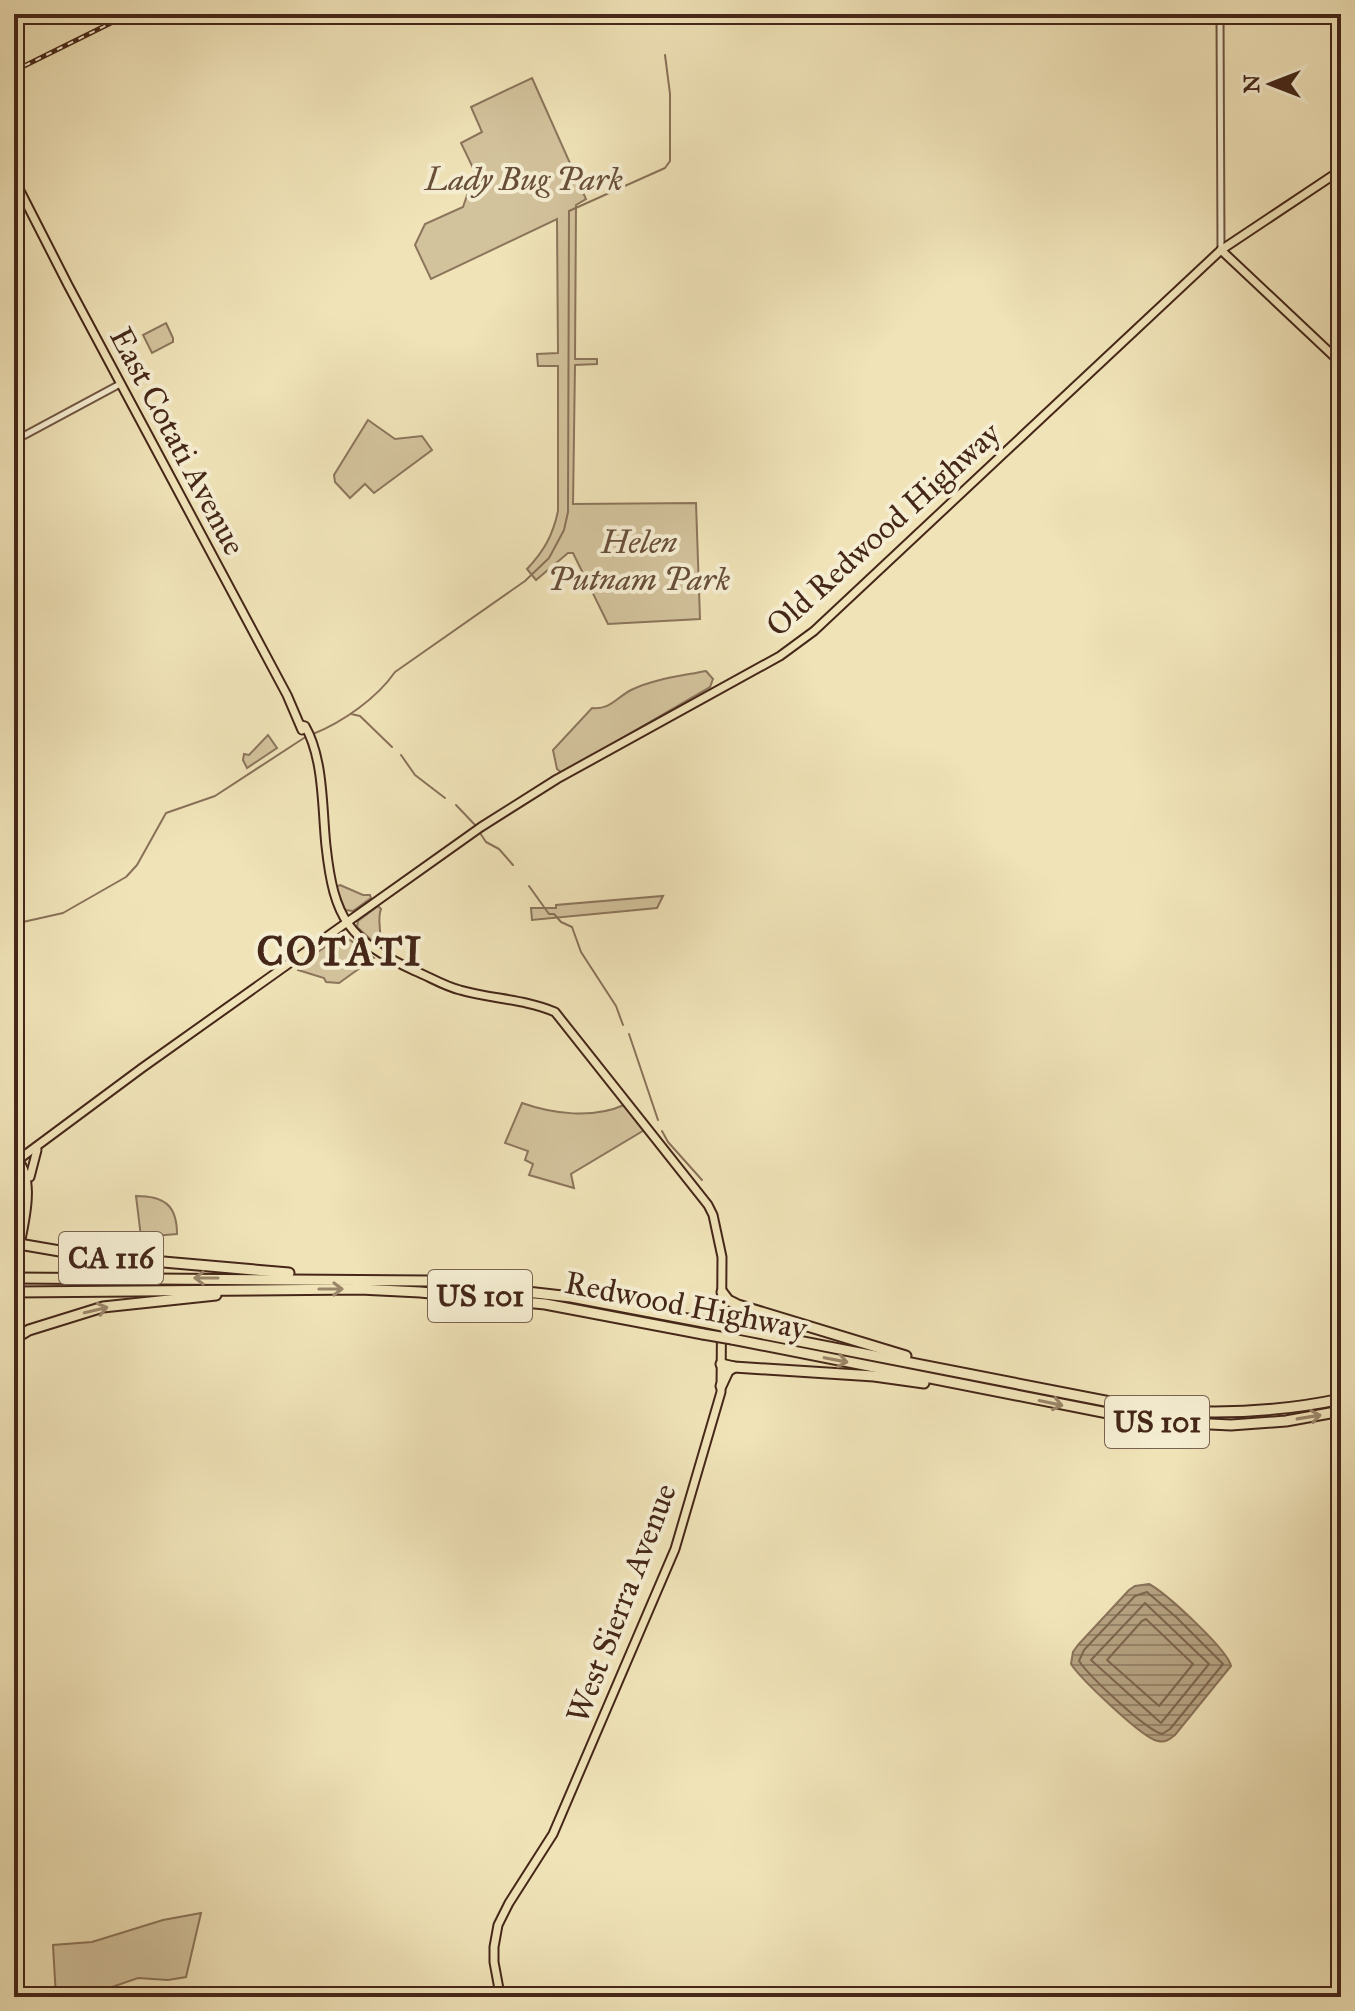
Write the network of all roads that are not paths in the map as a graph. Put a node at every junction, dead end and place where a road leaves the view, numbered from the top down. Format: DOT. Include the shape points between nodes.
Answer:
graph roads {
  1 [pos="1220,14"];
  2 [pos="1341,170"];
  3 [pos="14,179"];
  4 [pos="1221,250"];
  5 [pos="1341,363"];
  6 [pos="120,384"];
  7 [pos="14,441"];
  8 [pos="346,922"];
  9 [pos="39,1146"];
  10 [pos="16,1161"];
  11 [pos="14,1175"];
  12 [pos="28,1190"];
  13 [pos="19,1244"];
  14 [pos="14,1275"];
  15 [pos="312,1278"];
  16 [pos="253,1290"];
  17 [pos="19,1292"];
  18 [pos="722,1292"];
  19 [pos="738,1305"];
  20 [pos="722,1306"];
  21 [pos="14,1330"];
  22 [pos="29,1330"];
  23 [pos="732,1334"];
  24 [pos="14,1339"];
  25 [pos="721,1364"];
  26 [pos="734,1367"];
  27 [pos="939,1368"];
  28 [pos="721,1386"];
  29 [pos="975,1388"];
  30 [pos="1341,1399"];
  31 [pos="1341,1411"];
  32 [pos="503,1997"];
  1 -- 4 [label="street"];
  2 -- 4 [label="main road, Old Redwood Highway"];
  3 -- 6 [label="main road, East Cotati Avenue"];
  4 -- 5 [label="main road"];
  4 -- 8 [label="main road, Old Redwood Highway" via="814,631 780,656 557,779"];
  6 -- 7 [label="street"];
  6 -- 8 [label="main road, East Cotati Avenue" via="308,736 318,770 330,885"];
  8 -- 9 [label="main road, Old Redwood Highway"];
  8 -- 18 [label="main road, West Sierra Avenue" via="382,955 447,986 555,1012 710,1208 721,1252"];
  9 -- 10 [label="main road, Old Redwood Highway"];
  9 -- 12 [label="main road"];
  10 -- 12 [label="main road" via="26,1172"];
  11 -- 12 [label="main road"];
  12 -- 13 [label="main road"];
  13 -- 14 [label="main road, CA 116"];
  13 -- 15 [label="highway, CA 116"];
  15 -- 14 [label="highway, Redwood Highway / US 101, one-way"];
  15 -- 23 [label="highway, Redwood Highway / US 101, bridge" via="506,1288 703,1322"];
  16 -- 17 [label="highway, Redwood Highway / US 101"];
  22 -- 16 [label="highway, CA 116, one-way" via="103,1307"];
  16 -- 23 [label="highway, Redwood Highway / US 101, one-way, bridge" via="360,1289 495,1298 703,1334"];
  18 -- 19 [label="highway"];
  18 -- 20 [label="main road, West Sierra Avenue"];
  19 -- 20 [label="highway"];
  19 -- 27 [label="highway"];
  20 -- 25 [label="main road, West Sierra Avenue"];
  21 -- 22 [label="highway"];
  22 -- 24 [label="highway, CA 116"];
  23 -- 27 [label="highway, Redwood Highway / US 101"];
  23 -- 29 [label="highway, Redwood Highway / US 101, one-way"];
  25 -- 26 [label="highway"];
  25 -- 28 [label="main road, West Sierra Avenue"];
  26 -- 28 [label="highway"];
  26 -- 29 [label="highway"];
  27 -- 30 [label="highway, Redwood Highway / US 101" via="1169,1411 1254,1411"];
  28 -- 32 [label="main road, West Sierra Avenue" via="675,1549 553,1834 498,1925 494,1962"];
  29 -- 31 [label="highway, Redwood Highway / US 101, one-way" via="1175,1424 1258,1423"];
}
